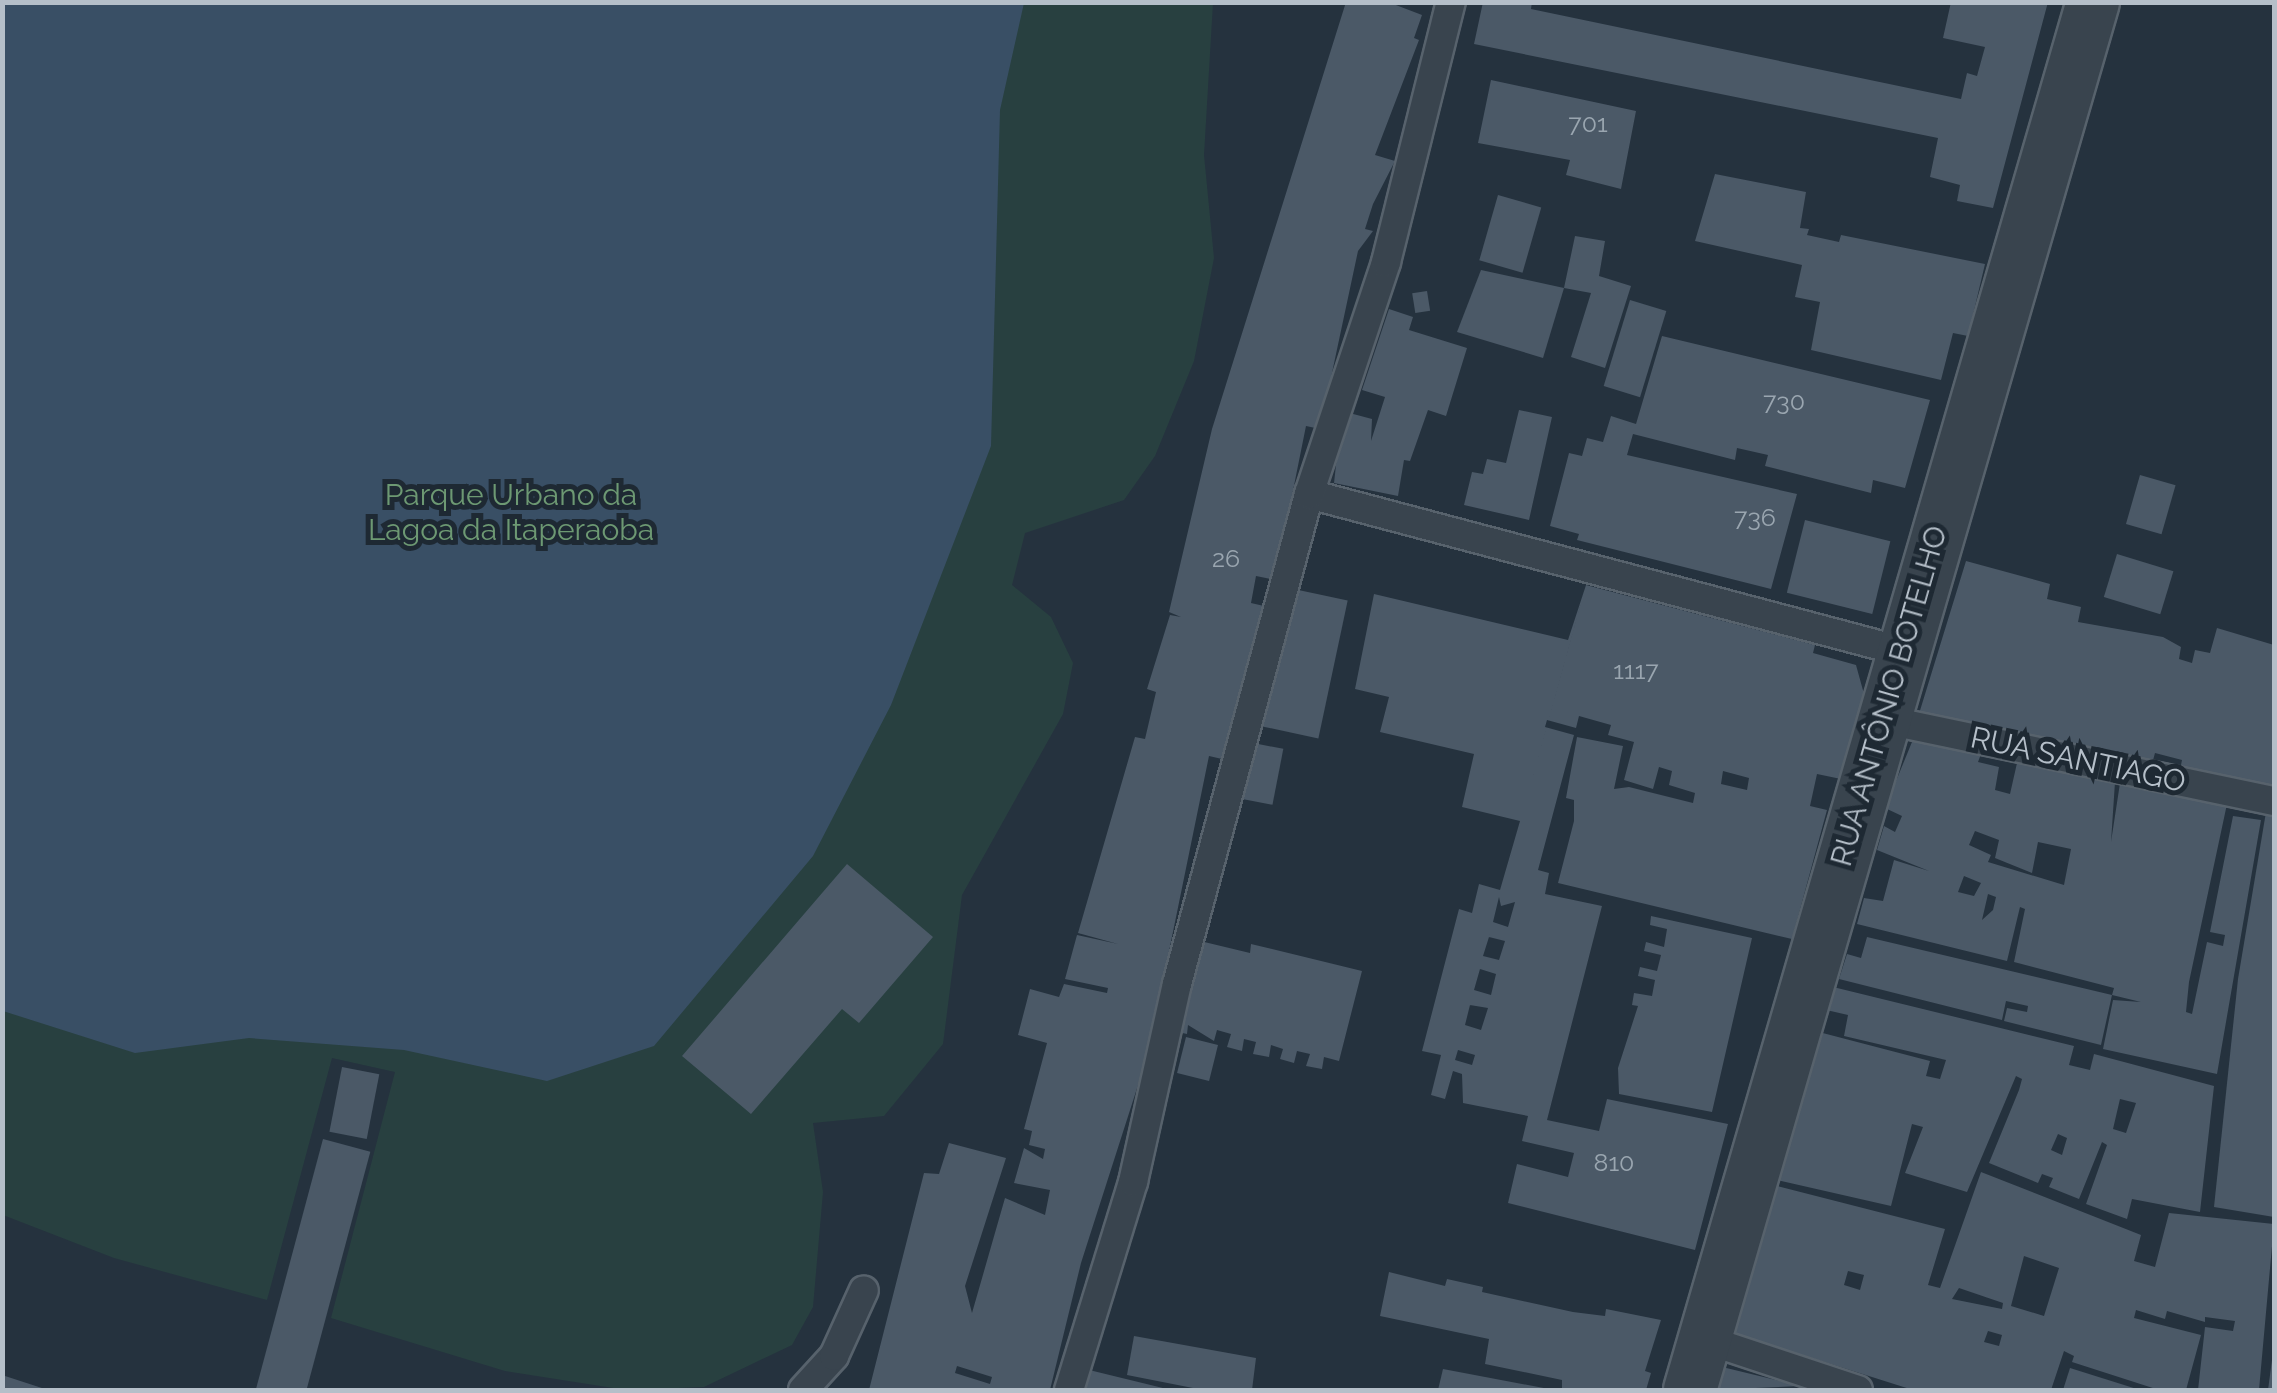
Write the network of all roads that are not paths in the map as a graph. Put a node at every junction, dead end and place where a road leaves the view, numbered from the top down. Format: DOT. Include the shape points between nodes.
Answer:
graph roads {
  1 [pos="1451,2"];
  2 [pos="2093,2"];
  3 [pos="1310,494"];
  4 [pos="1902,651"];
  5 [pos="1881,719"];
  6 [pos="2274,800"];
  7 [pos="864,1290"];
  8 [pos="1707,1340"];
  9 [pos="803,1390"];
  10 [pos="1069,1390"];
  11 [pos="1690,1390"];
  12 [pos="1858,1390"];
  1 -- 3 [label="lane" via="1386,262"];
  2 -- 4 [label="street, RUA ANTÔNIO BOTELHO"];
  3 -- 4 [label="lane"];
  3 -- 10 [label="lane" via="1176,984 1132,1182"];
  4 -- 5 [label="street, RUA ANTÔNIO BOTELHO"];
  5 -- 6 [label="lane, RUA SANTIAGO"];
  5 -- 8 [label="street, RUA ANTÔNIO BOTELHO"];
  7 -- 9 [label="lane" via="834,1356"];
  8 -- 11 [label="street, RUA ANTÔNIO BOTELHO"];
  8 -- 12 [label="lane"];
}
